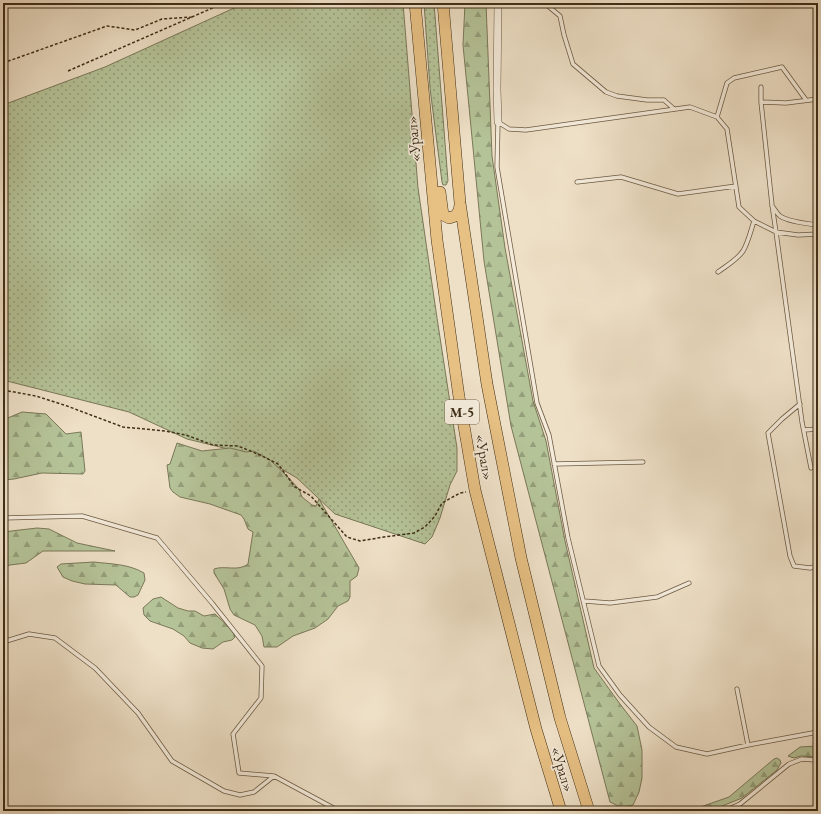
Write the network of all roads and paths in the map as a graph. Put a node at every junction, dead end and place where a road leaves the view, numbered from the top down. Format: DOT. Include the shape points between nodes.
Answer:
graph roads {
  1 [pos="224,3"];
  2 [pos="415,3"];
  3 [pos="444,3"];
  4 [pos="498,3"];
  5 [pos="558,3"];
  6 [pos="547,5"];
  7 [pos="192,17"];
  8 [pos="3,63"];
  9 [pos="68,71"];
  10 [pos="761,87"];
  11 [pos="818,99"];
  12 [pos="806,100"];
  13 [pos="760,102"];
  14 [pos="674,109"];
  15 [pos="717,117"];
  16 [pos="498,122"];
  17 [pos="430,166"];
  18 [pos="577,182"];
  19 [pos="736,186"];
  20 [pos="460,203"];
  21 [pos="772,205"];
  22 [pos="754,221"];
  23 [pos="818,225"];
  24 [pos="776,232"];
  25 [pos="818,234"];
  26 [pos="718,272"];
  27 [pos="3,390"];
  28 [pos="800,404"];
  29 [pos="818,429"];
  30 [pos="804,430"];
  31 [pos="643,462"];
  32 [pos="554,464"];
  33 [pos="811,468"];
  34 [pos="475,490"];
  35 [pos="3,518"];
  36 [pos="818,566"];
  37 [pos="689,583"];
  38 [pos="584,601"];
  39 [pos="3,642"];
  40 [pos="736,689"];
  41 [pos="818,732"];
  42 [pos="748,744"];
  43 [pos="818,762"];
  44 [pos="274,776"];
  45 [pos="818,808"];
  46 [pos="339,811"];
  47 [pos="561,811"];
  48 [pos="588,811"];
  49 [pos="724,811"];
  50 [pos="811,811"];
  1 -- 7 [label="path"];
  2 -- 17 [label="main road, «Урал» / М-5"];
  3 -- 20 [label="main road, «Урал» / М-5"];
  4 -- 16 [label="street"];
  5 -- 6 [label="lane"];
  6 -- 14 [label="lane" via="560,16 573,64 606,92 617,96 664,100"];
  7 -- 8 [label="path" via="162,19 135,30 107,26"];
  7 -- 9 [label="path"];
  10 -- 13 [label="lane"];
  11 -- 12 [label="lane"];
  12 -- 13 [label="lane" via="786,103"];
  12 -- 15 [label="lane" via="782,67 776,68 734,78 727,83"];
  13 -- 21 [label="lane"];
  14 -- 15 [label="lane" via="690,107"];
  14 -- 16 [label="lane" via="526,130 509,128"];
  15 -- 19 [label="lane" via="726,129"];
  16 -- 32 [label="lane" via="497,167 537,403 548,435"];
  17 -- 20 [label="main road" via="439,181 443,215 449,218 456,216"];
  17 -- 34 [label="main road, «Урал» / М-5" via="437,240"];
  18 -- 19 [label="lane" via="621,176 678,194"];
  19 -- 22 [label="lane" via="739,207"];
  20 -- 48 [label="main road, «Урал» / М-5" via="487,384 521,558 560,718"];
  21 -- 23 [label="lane" via="780,216"];
  21 -- 24 [label="lane"];
  22 -- 24 [label="lane"];
  22 -- 26 [label="lane" via="742,251"];
  24 -- 25 [label="lane"];
  24 -- 28 [label="lane"];
  27 -- 34 [label="path" via="36,396 123,427 186,435 213,445 238,446 260,454 278,464 295,487 311,496 347,537 360,541 414,533 435,516 442,503 460,493"];
  28 -- 30 [label="lane"];
  28 -- 36 [label="lane" via="768,433 790,556 794,566"];
  29 -- 30 [label="lane"];
  30 -- 33 [label="lane"];
  31 -- 32 [label="lane"];
  32 -- 38 [label="lane" via="568,538"];
  34 -- 47 [label="main road, «Урал» / М-5" via="536,729"];
  35 -- 44 [label="lane" via="82,516 156,538 262,666 261,698 233,734 239,773"];
  37 -- 38 [label="lane" via="657,597 610,603"];
  38 -- 42 [label="lane" via="599,666 620,695 649,727 676,747 707,754"];
  39 -- 44 [label="lane" via="29,634 55,638 95,668 138,713 172,761 224,790 240,795 254,792"];
  40 -- 42 [label="lane"];
  41 -- 42 [label="lane"];
  43 -- 49 [label="lane" via="802,759 789,764 740,804"];
  44 -- 46 [label="lane"];
  45 -- 50 [label="lane"];
}
